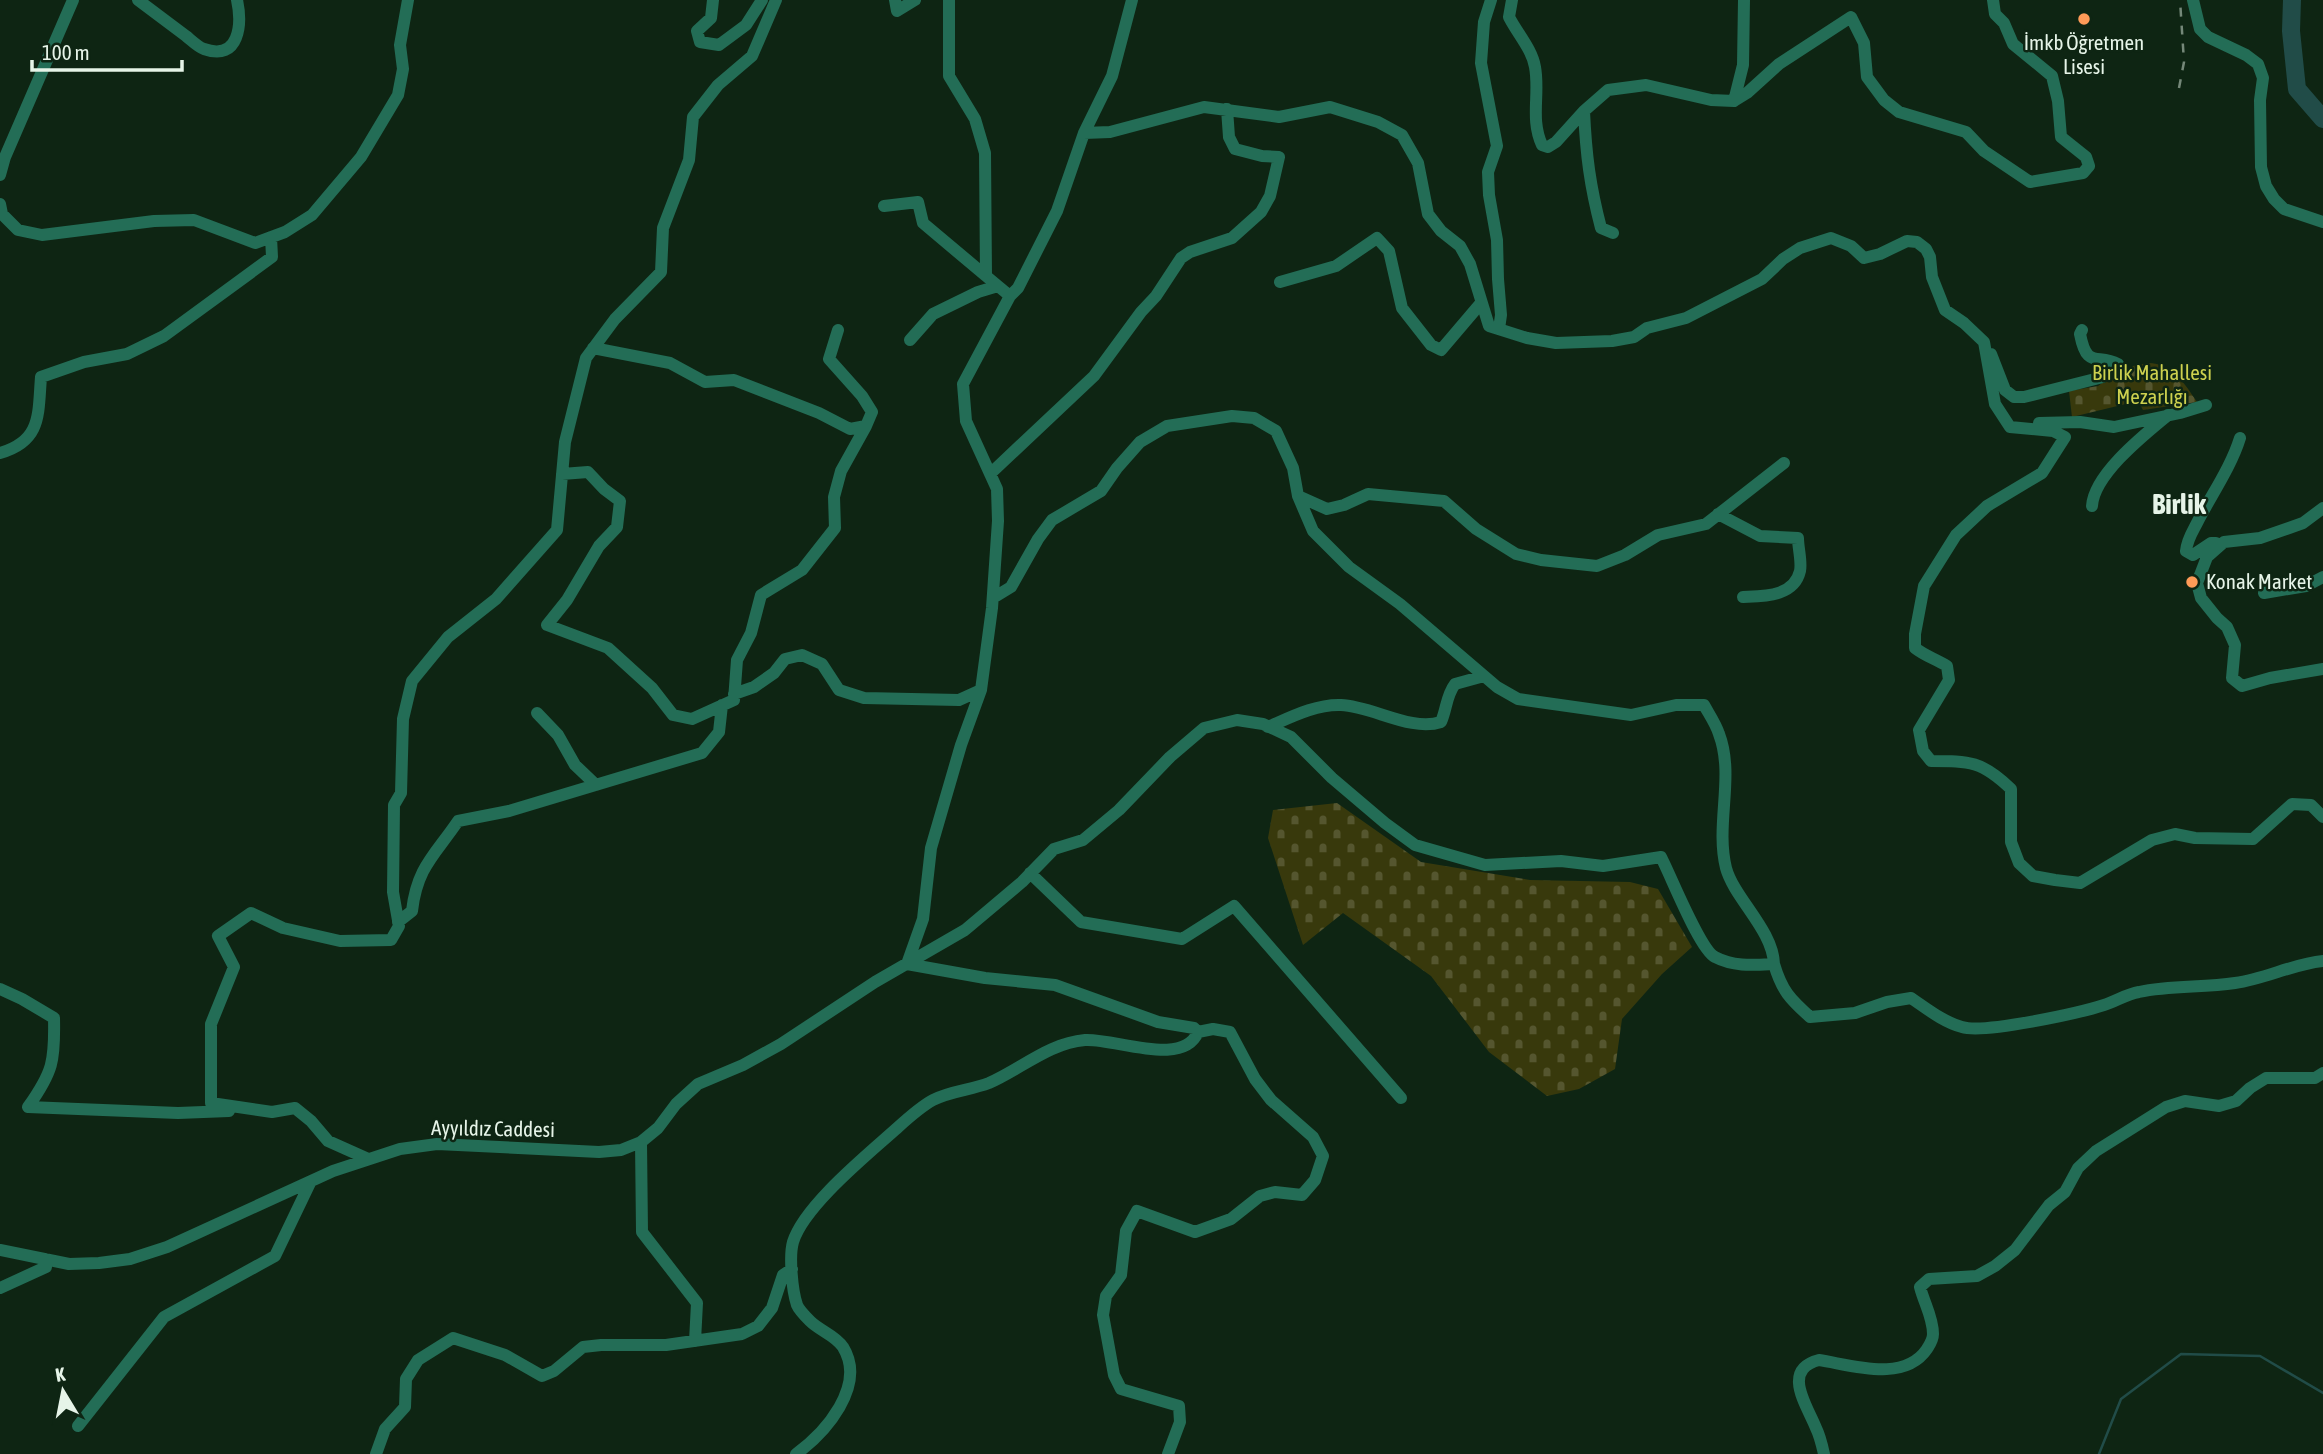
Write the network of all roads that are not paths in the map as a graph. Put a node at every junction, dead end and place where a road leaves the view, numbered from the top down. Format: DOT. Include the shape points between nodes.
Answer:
graph roads {
  1 [pos="72,0"];
  2 [pos="138,0"];
  3 [pos="237,0"];
  4 [pos="408,0"];
  5 [pos="713,0"];
  6 [pos="762,0"];
  7 [pos="776,0"];
  8 [pos="895,0"];
  9 [pos="915,0"];
  10 [pos="948,0"];
  11 [pos="1132,0"];
  12 [pos="1491,0"];
  13 [pos="1513,0"];
  14 [pos="1744,0"];
  15 [pos="1993,0"];
  16 [pos="2193,0"];
  17 [pos="1734,101"];
  18 [pos="1227,108"];
  19 [pos="1584,111"];
  20 [pos="1084,133"];
  21 [pos="0,175"];
  22 [pos="0,204"];
  23 [pos="884,206"];
  24 [pos="2323,222"];
  25 [pos="1613,233"];
  26 [pos="271,237"];
  27 [pos="986,276"];
  28 [pos="1280,282"];
  29 [pos="998,286"];
  30 [pos="1010,296"];
  31 [pos="1480,303"];
  32 [pos="1499,328"];
  33 [pos="838,330"];
  34 [pos="2082,330"];
  35 [pos="910,340"];
  36 [pos="1984,342"];
  37 [pos="593,348"];
  38 [pos="2206,405"];
  39 [pos="2169,415"];
  40 [pos="2005,417"];
  41 [pos="866,426"];
  42 [pos="2240,438"];
  43 [pos="0,453"];
  44 [pos="1784,463"];
  45 [pos="562,474"];
  46 [pos="990,474"];
  47 [pos="1298,496"];
  48 [pos="2092,506"];
  49 [pos="2323,508"];
  50 [pos="1718,514"];
  51 [pos="2224,542"];
  52 [pos="2323,577"];
  53 [pos="2264,593"];
  54 [pos="1743,597"];
  55 [pos="993,598"];
  56 [pos="2323,669"];
  57 [pos="1484,676"];
  58 [pos="981,690"];
  59 [pos="734,694"];
  60 [pos="722,705"];
  61 [pos="537,713"];
  62 [pos="1268,727"];
  63 [pos="596,785"];
  64 [pos="2323,817"];
  65 [pos="1030,873"];
  66 [pos="398,922"];
  67 [pos="2323,961"];
  68 [pos="907,964"];
  69 [pos="1774,964"];
  70 [pos="0,989"];
  71 [pos="1198,1032"];
  72 [pos="2323,1073"];
  73 [pos="1401,1098"];
  74 [pos="261,1110"];
  75 [pos="641,1142"];
  76 [pos="366,1158"];
  77 [pos="312,1181"];
  78 [pos="0,1250"];
  79 [pos="45,1259"];
  80 [pos="792,1269"];
  81 [pos="0,1288"];
  82 [pos="695,1341"];
  83 [pos="78,1426"];
  84 [pos="376,1454"];
  85 [pos="796,1454"];
  86 [pos="1168,1454"];
  87 [pos="1824,1454"];
  1 -- 21 [label="street"];
  2 -- 3 [label="street" via="203,49 217,51 236,41"];
  4 -- 26 [label="street" via="398,95 362,157 312,215"];
  5 -- 6 [label="street" via="712,18 697,31 700,42 719,45 746,25"];
  7 -- 37 [label="street" via="752,56 718,85 693,117 690,160 663,228 661,272"];
  8 -- 9 [label="street" via="897,11"];
  10 -- 27 [label="street" via="949,76 975,119 985,153"];
  11 -- 20 [label="street" via="1112,76"];
  12 -- 32 [label="street" via="1484,22 1481,64 1497,146 1488,173 1497,240"];
  13 -- 19 [label="street" via="1509,17 1535,66 1534,119 1542,145 1556,142"];
  14 -- 17 [label="street" via="1743,65"];
  15 -- 17 [label="street" via="1995,14 2013,44 2052,76 2061,137 2086,158 2089,166 2083,173 2030,182 1984,151 1966,132 1899,112 1867,77 1864,43 1851,17 1779,64"];
  16 -- 24 [label="street" via="2200,29 2208,37 2258,64 2263,78 2261,167 2270,192 2284,209"];
  17 -- 19 [label="street" via="1646,85 1608,90"];
  18 -- 20 [label="street" via="1204,107 1110,132"];
  18 -- 31 [label="street" via="1279,117 1330,107 1402,135 1418,163 1428,214 1460,246"];
  18 -- 46 [label="street" via="1235,149 1279,157 1270,196 1261,212 1232,238 1181,258 1094,376"];
  19 -- 25 [label="street" via="1594,203 1601,228"];
  20 -- 30 [label="street" via="1057,211"];
  22 -- 26 [label="street" via="2,214 18,230 42,234 194,220 255,243"];
  23 -- 27 [label="street" via="918,202 923,223"];
  26 -- 43 [label="street" via="272,257 164,336 127,354 41,377 38,415 29,439"];
  27 -- 29 [label="street"];
  28 -- 31 [label="street" via="1336,266 1377,238 1390,251 1402,308 1431,345 1441,350"];
  29 -- 30 [label="street"];
  29 -- 35 [label="street" via="933,314"];
  30 -- 46 [label="street" via="963,384 966,421"];
  31 -- 32 [label="street" via="1489,326"];
  32 -- 36 [label="street" via="1556,343 1634,337 1762,279 1791,254 1831,238 1864,258 1907,241 1917,242 1930,257 1932,277 1945,310"];
  33 -- 41 [label="street" via="829,359 873,412"];
  34 -- 36 [label="street" via="2086,353 2113,361 2116,368 2104,377 2024,397 2005,390"];
  36 -- 40 [label="street" via="1995,404"];
  37 -- 41 [label="street" via="670,363 705,382 734,380 819,412 850,429"];
  37 -- 45 [label="street" via="586,358 565,442"];
  38 -- 39 [label="street"];
  39 -- 40 [label="street" via="2114,427 2029,423"];
  39 -- 48 [label="street" via="2101,482"];
  40 -- 64 [label="street" via="2010,427 2053,431 2065,437 2042,473 1975,514 1924,586 1915,648 1947,666 1949,680 1919,730 1923,751 1931,761 1969,761 1995,773 2011,789 2011,842 2019,863 2033,876 2055,880 2080,883 2152,840 2175,834 2253,839 2292,804 2311,805"];
  41 -- 59 [label="street" via="841,471 834,497 835,527 802,570 761,595 751,633 737,660"];
  42 -- 51 [label="street" via="2186,551 2193,555 2211,543"];
  44 -- 50 [label="street"];
  45 -- 60 [label="street" via="589,471 620,501 617,527 599,546 547,625 608,648 652,688 673,715 692,719"];
  45 -- 66 [label="street" via="556,530 496,599 448,637 412,681 403,719 401,793 394,805"];
  46 -- 55 [label="street" via="998,521"];
  47 -- 50 [label="street" via="1327,509 1368,494 1444,501 1516,554 1597,565 1658,535 1706,524"];
  47 -- 55 [label="street" via="1293,468 1276,430 1254,418 1232,416 1167,426 1140,442 1101,491 1052,520 1011,587"];
  47 -- 57 [label="street" via="1313,531 1349,567"];
  49 -- 51 [label="street" via="2303,523 2260,538"];
  50 -- 54 [label="street" via="1760,536 1798,538 1800,571 1794,582 1771,596"];
  51 -- 56 [label="street" via="2207,557 2197,583 2202,598 2227,627 2235,645 2232,678 2242,686"];
  52 -- 53 [label="street" via="2305,586"];
  55 -- 58 [label="street"];
  57 -- 62 [label="street" via="1455,684 1441,722 1433,725 1338,704 1304,711"];
  57 -- 69 [label="street" via="1518,699 1584,709 1631,715 1676,705 1704,705 1720,735 1727,870 1767,938"];
  58 -- 59 [label="street" via="959,700 864,698 839,690 822,664 802,655 785,659 754,687"];
  58 -- 68 [label="street" via="931,848 923,919"];
  59 -- 60 [label="street" via="734,700"];
  60 -- 63 [label="street" via="719,732 702,753"];
  61 -- 63 [label="street" via="558,735 575,765"];
  62 -- 65 [label="street, Ayyıldız Caddesi" via="1237,720 1204,728 1083,840 1054,849"];
  62 -- 69 [label="street, Ayyıldız Caddesi" via="1291,737 1332,778 1415,845 1485,864 1561,860 1603,866 1661,857 1697,936 1713,956 1740,965"];
  63 -- 66 [label="street" via="458,821 422,869 412,911"];
  65 -- 68 [label="street, Ayyıldız Caddesi" via="965,930"];
  65 -- 73 [label="street" via="1081,922 1182,939 1234,906"];
  66 -- 74 [label="street" via="391,940 340,941 283,928 251,913 218,936 234,967 211,1024 211,1103"];
  67 -- 69 [label="street" via="2238,983 2147,990 2078,1012 1963,1028 1911,998 1855,1013 1810,1017 1787,996"];
  68 -- 71 [label="street" via="1055,985"];
  68 -- 75 [label="street, Ayyıldız Caddesi" via="781,1044 698,1084"];
  70 -- 74 [label="street" via="54,1018 55,1055 46,1082 27,1107 178,1113"];
  71 -- 80 [label="street" via="1181,1049 1107,1041 1069,1043 992,1082 933,1100 896,1129 808,1215 793,1240"];
  71 -- 86 [label="street" via="1230,1032 1255,1079 1271,1100 1313,1137 1322,1156 1315,1180 1302,1195 1275,1192 1260,1196 1231,1219 1195,1232 1137,1211 1126,1231 1121,1275 1106,1296 1103,1315 1108,1348 1121,1389 1179,1406 1180,1422"];
  72 -- 87 [label="street" via="2315,1078 2266,1078 2236,1101 2219,1106 2185,1101 2166,1107 2096,1151 2078,1168 2065,1192 1995,1266 1977,1276 1929,1279 1920,1287 1933,1338 1912,1363 1894,1369 1819,1360 1807,1363 1798,1386"];
  74 -- 76 [label="street" via="295,1108 328,1141"];
  75 -- 76 [label="street, Ayyıldız Caddesi" via="599,1152 437,1144"];
  75 -- 82 [label="street" via="642,1232 697,1303"];
  76 -- 77 [label="street, Ayyıldız Caddesi"];
  77 -- 79 [label="street, Ayyıldız Caddesi" via="167,1247 130,1259 69,1264"];
  77 -- 83 [label="street" via="275,1256 164,1317"];
  78 -- 79 [label="street, Ayyıldız Caddesi"];
  79 -- 81 [label="street" via="46,1267"];
  80 -- 82 [label="street" via="783,1275 772,1308 758,1326 742,1334"];
  80 -- 85 [label="street" via="797,1306 842,1345 850,1374 840,1408 816,1440"];
  82 -- 84 [label="street" via="583,1347 542,1376 505,1355 453,1338 418,1360 406,1379 405,1408 385,1429"];
}
